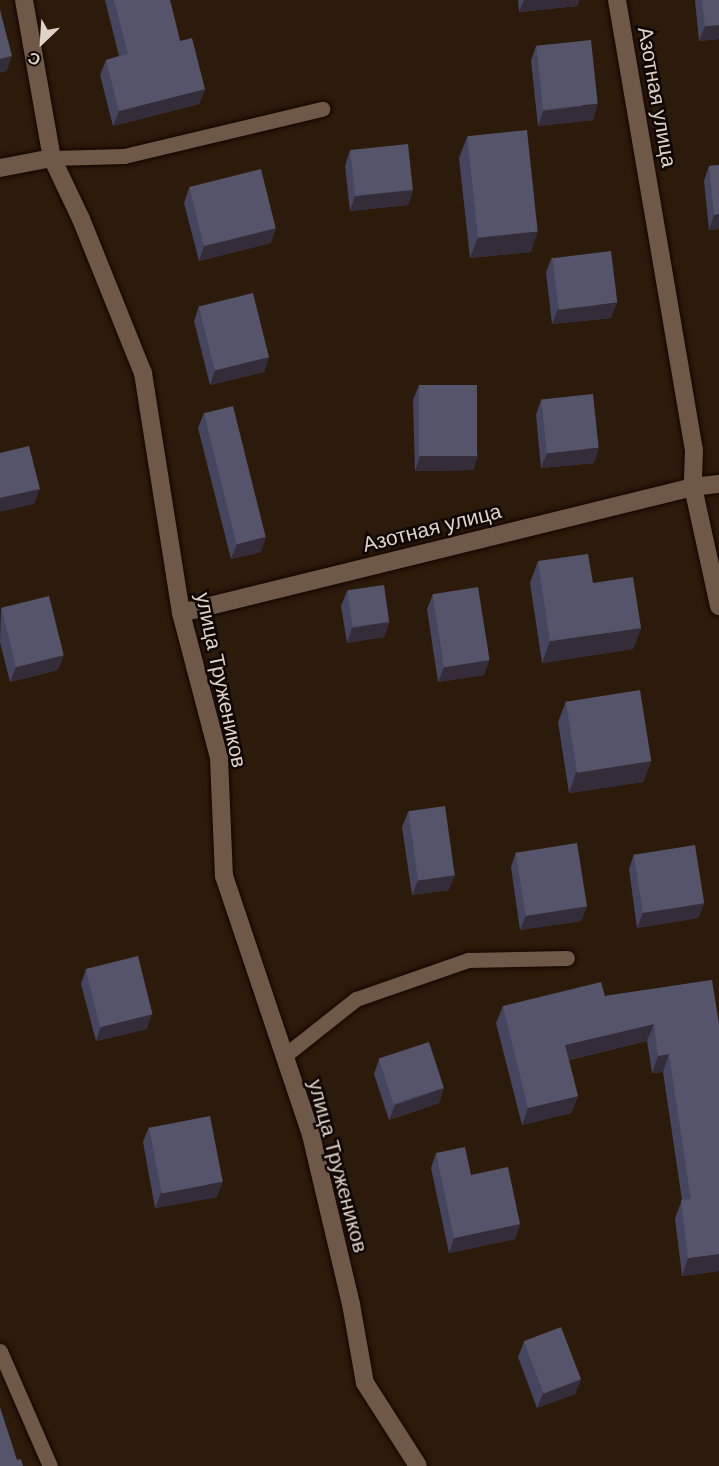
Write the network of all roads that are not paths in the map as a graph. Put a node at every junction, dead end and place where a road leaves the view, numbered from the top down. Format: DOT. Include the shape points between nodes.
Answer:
graph roads {
  1 [pos="24,0"];
  2 [pos="617,0"];
  3 [pos="322,109"];
  4 [pos="52,158"];
  5 [pos="0,168"];
  6 [pos="719,484"];
  7 [pos="693,487"];
  8 [pos="719,606"];
  9 [pos="181,613"];
  10 [pos="567,958"];
  11 [pos="284,1056"];
  12 [pos="0,1352"];
  13 [pos="50,1466"];
  14 [pos="418,1466"];
  1 -- 4 [label="street, улица Тружеников"];
  2 -- 7 [label="street, Азотная улица" via="694,450"];
  3 -- 4 [label="lane" via="124,156"];
  4 -- 5 [label="street"];
  4 -- 9 [label="street, улица Тружеников" via="143,373"];
  6 -- 7 [label="street, Азотная улица"];
  7 -- 8 [label="street, Азотная улица"];
  7 -- 9 [label="street, Азотная улица"];
  9 -- 11 [label="street, улица Тружеников" via="219,758 224,876"];
  10 -- 11 [label="lane" via="468,960 356,999"];
  11 -- 14 [label="street, улица Тружеников" via="311,1135 351,1304 365,1383"];
  12 -- 13 [label="lane"];
}
